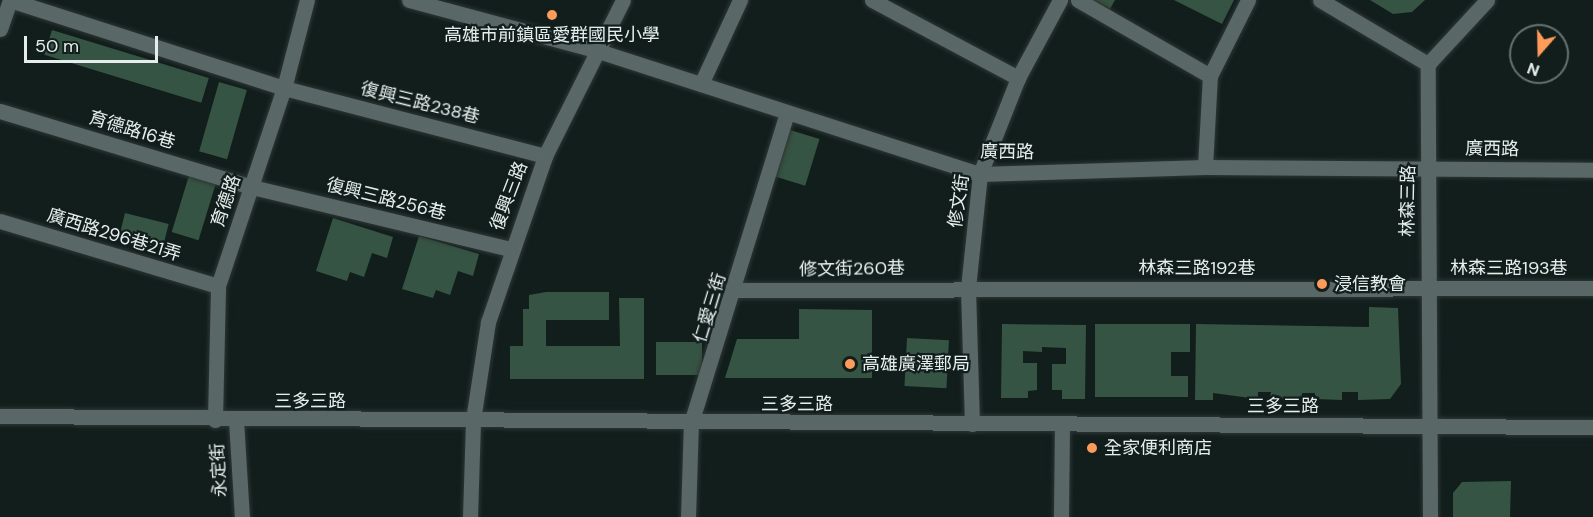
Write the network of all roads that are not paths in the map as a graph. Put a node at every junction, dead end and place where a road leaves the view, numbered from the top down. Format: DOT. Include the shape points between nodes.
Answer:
graph roads {
  1 [pos="10,0"];
  2 [pos="307,0"];
  3 [pos="409,0"];
  4 [pos="623,0"];
  5 [pos="740,0"];
  6 [pos="872,0"];
  7 [pos="1060,0"];
  8 [pos="1078,0"];
  9 [pos="1248,0"];
  10 [pos="1320,0"];
  11 [pos="1487,0"];
  12 [pos="0,29"];
  13 [pos="595,50"];
  14 [pos="1428,64"];
  15 [pos="1209,76"];
  16 [pos="1018,78"];
  17 [pos="701,84"];
  18 [pos="284,88"];
  19 [pos="0,111"];
  20 [pos="787,112"];
  21 [pos="545,156"];
  22 [pos="1205,167"];
  23 [pos="1428,168"];
  24 [pos="1593,170"];
  25 [pos="980,174"];
  26 [pos="252,187"];
  27 [pos="0,221"];
  28 [pos="510,249"];
  29 [pos="218,286"];
  30 [pos="968,288"];
  31 [pos="1426,288"];
  32 [pos="1593,288"];
  33 [pos="736,290"];
  34 [pos="0,416"];
  35 [pos="215,420"];
  36 [pos="236,420"];
  37 [pos="473,420"];
  38 [pos="691,423"];
  39 [pos="972,424"];
  40 [pos="1062,424"];
  41 [pos="1431,426"];
  42 [pos="1593,427"];
  43 [pos="242,517"];
  44 [pos="470,517"];
  45 [pos="688,517"];
  46 [pos="1061,517"];
  47 [pos="1430,517"];
  1 -- 12 [label="street"];
  1 -- 18 [label="street, 復興三路238巷"];
  2 -- 18 [label="street, 育德路"];
  3 -- 13 [label="street, 廣西路"];
  4 -- 13 [label="street, 復興三路"];
  5 -- 17 [label="street"];
  6 -- 16 [label="street"];
  7 -- 16 [label="street, 修文街"];
  8 -- 15 [label="street"];
  9 -- 15 [label="street"];
  10 -- 14 [label="street"];
  11 -- 14 [label="street"];
  13 -- 17 [label="street, 廣西路"];
  13 -- 21 [label="street, 復興三路"];
  14 -- 23 [label="street, 林森三路"];
  15 -- 22 [label="street"];
  16 -- 25 [label="street, 修文街"];
  17 -- 20 [label="street, 廣西路"];
  18 -- 21 [label="street, 復興三路238巷"];
  18 -- 26 [label="street, 育德路"];
  19 -- 26 [label="street, 育德路16巷"];
  20 -- 25 [label="street, 廣西路"];
  20 -- 33 [label="street, 仁愛三街"];
  21 -- 28 [label="street, 復興三路"];
  22 -- 23 [label="street, 廣西路"];
  22 -- 25 [label="street, 廣西路"];
  23 -- 24 [label="street, 廣西路"];
  23 -- 31 [label="street, 林森三路"];
  25 -- 30 [label="street, 修文街"];
  26 -- 28 [label="street, 復興三路256巷"];
  26 -- 29 [label="street, 育德路"];
  27 -- 29 [label="street, 廣西路296巷21弄"];
  28 -- 37 [label="street, 復興三路" via="488,322"];
  29 -- 35 [label="street, 育德路"];
  30 -- 31 [label="street, 林森三路192巷"];
  30 -- 33 [label="street, 修文街260巷"];
  30 -- 39 [label="street, 修文街"];
  31 -- 32 [label="street, 林森三路193巷"];
  31 -- 41 [label="street, 林森三路"];
  33 -- 38 [label="street, 仁愛三街"];
  34 -- 35 [label="street, 三多三路"];
  35 -- 36 [label="street, 三多三路"];
  36 -- 37 [label="street, 三多三路"];
  36 -- 43 [label="street, 永定街"];
  37 -- 38 [label="street, 三多三路"];
  37 -- 44 [label="street, 復興三路"];
  38 -- 39 [label="street, 三多三路"];
  38 -- 45 [label="street, 仁愛三街"];
  39 -- 40 [label="street, 三多三路"];
  40 -- 41 [label="street, 三多三路"];
  40 -- 46 [label="street"];
  41 -- 42 [label="street, 三多三路"];
  41 -- 47 [label="street, 林森三路"];
}
